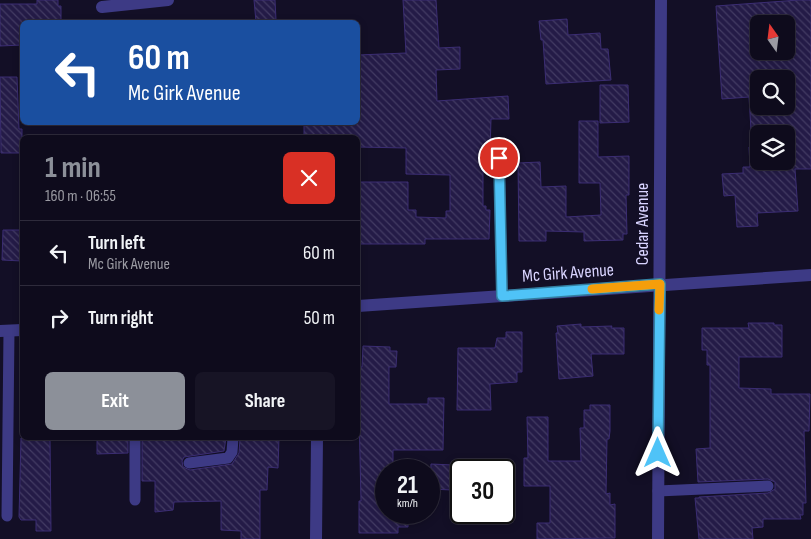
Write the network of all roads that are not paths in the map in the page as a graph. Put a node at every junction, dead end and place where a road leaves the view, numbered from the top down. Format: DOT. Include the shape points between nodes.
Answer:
graph roads {
  1 [pos="168,0"];
  2 [pos="660,0"];
  3 [pos="102,7"];
  4 [pos="499,158"];
  5 [pos="811,275"];
  6 [pos="660,284"];
  7 [pos="502,296"];
  8 [pos="360,306"];
  9 [pos="20,330"];
  10 [pos="4,331"];
  11 [pos="135,440"];
  12 [pos="233,440"];
  13 [pos="317,440"];
  14 [pos="189,463"];
  15 [pos="768,486"];
  16 [pos="658,491"];
  17 [pos="135,500"];
  18 [pos="7,516"];
  19 [pos="316,539"];
  20 [pos="658,539"];
  1 -- 3 [label="street"];
  2 -- 6 [label="street, Cedar Avenue"];
  4 -- 7 [label="lane"];
  5 -- 6 [label="street, Mc Girk Avenue"];
  6 -- 7 [label="street, Mc Girk Avenue"];
  6 -- 16 [label="street, Cedar Avenue"];
  7 -- 8 [label="street, Mc Girk Avenue"];
  9 -- 10 [label="street"];
  10 -- 18 [label="lane"];
  11 -- 17 [label="lane"];
  12 -- 14 [label="lane" via="228,458"];
  13 -- 19 [label="street"];
  15 -- 16 [label="lane"];
  16 -- 20 [label="street, Cedar Avenue"];
}
